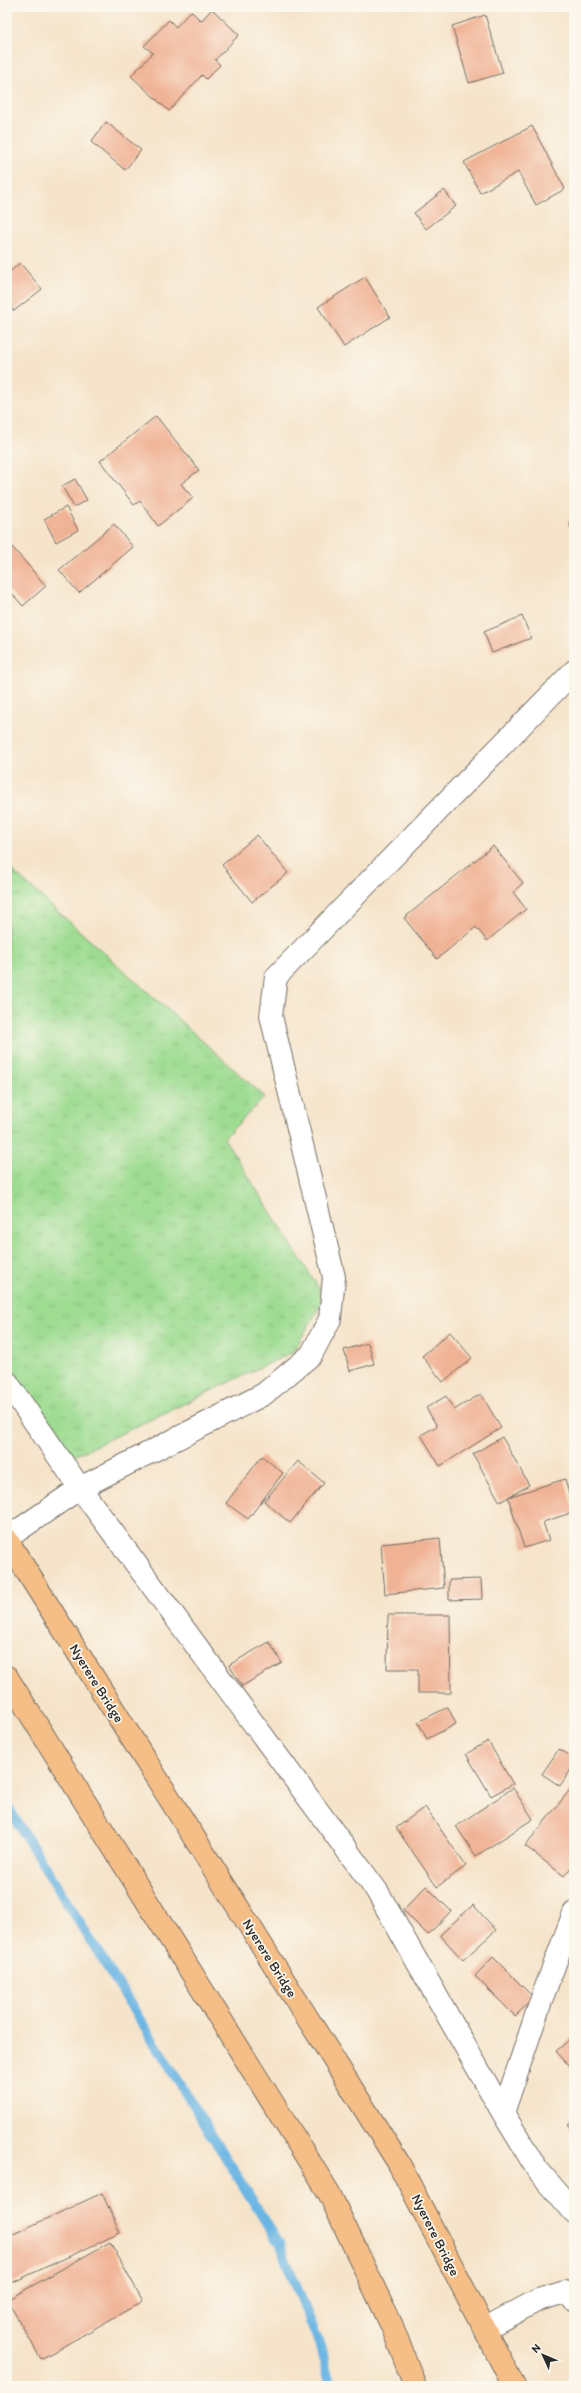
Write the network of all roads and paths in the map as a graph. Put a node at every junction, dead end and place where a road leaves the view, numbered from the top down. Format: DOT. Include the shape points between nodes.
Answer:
graph roads {
  1 [pos="574,671"];
  2 [pos="7,1382"];
  3 [pos="80,1488"];
  4 [pos="7,1539"];
  5 [pos="7,1677"];
  6 [pos="574,1913"];
  7 [pos="503,2113"];
  8 [pos="574,2212"];
  9 [pos="571,2293"];
  10 [pos="484,2329"];
  11 [pos="415,2386"];
  12 [pos="514,2386"];
  1 -- 3 [label="street" via="276,977 270,1016 334,1277 330,1319 311,1355 264,1394"];
  2 -- 3 [label="street"];
  3 -- 4 [label="street"];
  3 -- 7 [label="street" via="377,1891"];
  4 -- 10 [label="main road, Nyerere Bridge" via="398,2162"];
  5 -- 11 [label="main road" via="329,2193 392,2326"];
  6 -- 7 [label="street"];
  7 -- 8 [label="street" via="537,2169"];
  9 -- 10 [label="street" via="538,2300"];
  10 -- 12 [label="main road, Nyerere Bridge"];
}
